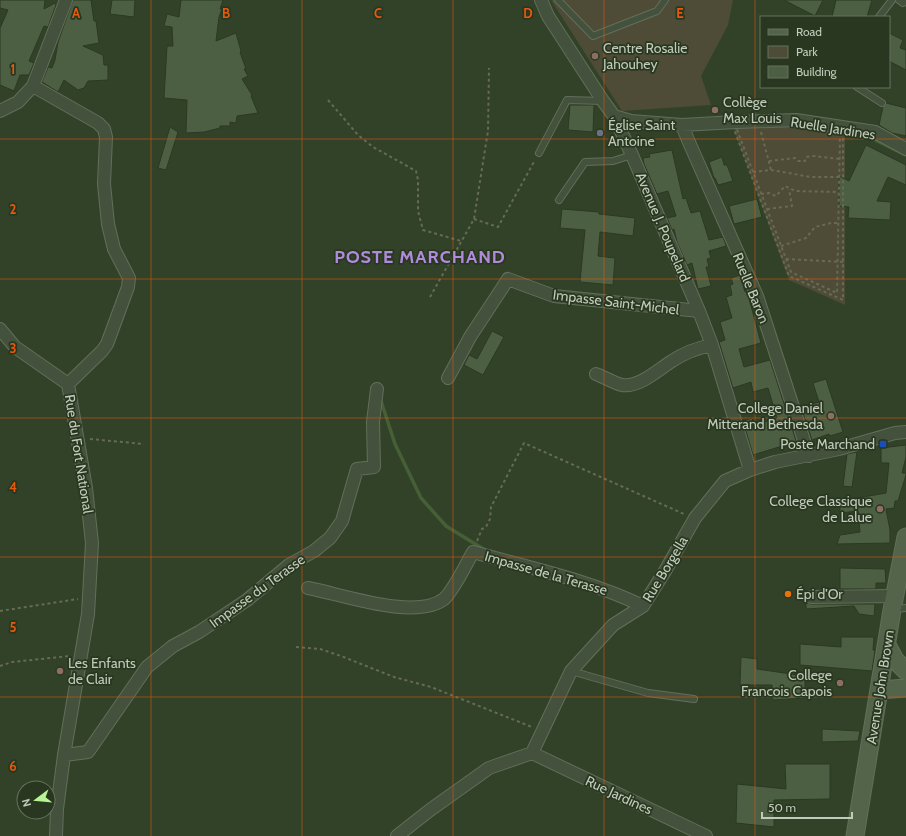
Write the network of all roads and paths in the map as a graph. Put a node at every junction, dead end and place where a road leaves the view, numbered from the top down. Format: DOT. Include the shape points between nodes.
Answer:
graph roads {
  1 [pos="66,0"];
  2 [pos="540,0"];
  3 [pos="558,0"];
  4 [pos="664,0"];
  5 [pos="892,0"];
  6 [pos="899,0"];
  7 [pos="906,2"];
  8 [pos="880,16"];
  9 [pos="489,68"];
  10 [pos="33,86"];
  11 [pos="859,88"];
  12 [pos="328,100"];
  13 [pos="603,101"];
  14 [pos="882,103"];
  15 [pos="0,111"];
  16 [pos="614,116"];
  17 [pos="682,125"];
  18 [pos="760,126"];
  19 [pos="906,149"];
  20 [pos="539,153"];
  21 [pos="632,155"];
  22 [pos="840,158"];
  23 [pos="769,161"];
  24 [pos="772,170"];
  25 [pos="753,172"];
  26 [pos="839,177"];
  27 [pos="789,188"];
  28 [pos="839,192"];
  29 [pos="761,194"];
  30 [pos="559,200"];
  31 [pos="767,209"];
  32 [pos="474,219"];
  33 [pos="838,223"];
  34 [pos="461,241"];
  35 [pos="781,246"];
  36 [pos="786,259"];
  37 [pos="838,262"];
  38 [pos="843,262"];
  39 [pos="430,297"];
  40 [pos="699,311"];
  41 [pos="0,330"];
  42 [pos="712,345"];
  43 [pos="596,374"];
  44 [pos="448,378"];
  45 [pos="68,384"];
  46 [pos="377,389"];
  47 [pos="906,432"];
  48 [pos="78,438"];
  49 [pos="144,444"];
  50 [pos="809,456"];
  51 [pos="750,470"];
  52 [pos="694,518"];
  53 [pos="906,537"];
  54 [pos="477,541"];
  55 [pos="308,588"];
  56 [pos="89,597"];
  57 [pos="811,597"];
  58 [pos="898,605"];
  59 [pos="643,606"];
  60 [pos="0,611"];
  61 [pos="887,645"];
  62 [pos="296,647"];
  63 [pos="80,655"];
  64 [pos="0,666"];
  65 [pos="571,671"];
  66 [pos="906,671"];
  67 [pos="906,688"];
  68 [pos="880,690"];
  69 [pos="694,699"];
  70 [pos="542,731"];
  71 [pos="532,753"];
  72 [pos="64,755"];
  73 [pos="56,836"];
  74 [pos="397,836"];
  75 [pos="706,836"];
  76 [pos="855,836"];
  1 -- 10 [label="street"];
  2 -- 13 [label="street, Avenue J. Poupelard"];
  3 -- 4 [label="lane" via="593,36 657,11"];
  5 -- 8 [label="lane"];
  6 -- 7 [label="lane"];
  9 -- 32 [label="path" via="488,131"];
  10 -- 15 [label="street" via="18,102"];
  10 -- 45 [label="street, Rue du Fort National" via="98,122 104,129 104,184 108,224 114,249 129,278 107,344"];
  11 -- 14 [label="lane"];
  12 -- 34 [label="path" via="358,136 416,171 418,211 423,230"];
  13 -- 16 [label="street, Avenue J. Poupelard"];
  13 -- 20 [label="lane" via="567,100"];
  16 -- 17 [label="street, Ruelle Jardines" via="630,121"];
  16 -- 21 [label="street, Avenue J. Poupelard"];
  17 -- 19 [label="street, Ruelle Jardines" via="796,120 875,132"];
  17 -- 50 [label="street, Ruelle Baron" via="757,296"];
  18 -- 22 [label="path" via="796,125 840,135"];
  18 -- 23 [label="path"];
  18 -- 25 [label="path" via="736,127"];
  20 -- 32 [label="path" via="498,227"];
  21 -- 30 [label="lane" via="613,161 585,162"];
  21 -- 40 [label="street, Avenue J. Poupelard"];
  22 -- 23 [label="path" via="813,156 806,157 805,161 798,161 795,158"];
  22 -- 26 [label="path"];
  23 -- 24 [label="path"];
  24 -- 25 [label="path"];
  24 -- 26 [label="path" via="811,177"];
  25 -- 29 [label="path"];
  26 -- 28 [label="path"];
  27 -- 28 [label="path" via="795,191"];
  27 -- 29 [label="path" via="785,186 776,196 769,193"];
  27 -- 31 [label="path" via="792,206"];
  28 -- 33 [label="path"];
  29 -- 31 [label="path"];
  31 -- 35 [label="path"];
  32 -- 34 [label="path"];
  33 -- 35 [label="path" via="815,227 806,238"];
  33 -- 37 [label="path"];
  34 -- 39 [label="path"];
  35 -- 36 [label="path"];
  36 -- 37 [label="path"];
  36 -- 37 [label="path" via="791,272 837,293"];
  37 -- 38 [label="path"];
  38 -- 38 [label="path" via="843,300 789,276 732,124 797,123 843,131"];
  40 -- 42 [label="street, Avenue J. Poupelard"];
  40 -- 44 [label="street, Impasse Saint-Michel" via="554,296 508,278 470,337"];
  41 -- 45 [label="street" via="15,347"];
  42 -- 43 [label="street" via="693,349 638,383 623,385"];
  42 -- 51 [label="street, Avenue J. Poupelard"];
  45 -- 48 [label="street, Rue du Fort National"];
  46 -- 72 [label="street, Impasse du Terasse" via="373,422 374,467 357,469 342,521 330,538 314,551 289,565 247,600 173,646 147,667 88,752"];
  47 -- 50 [label="street, Rue Borgella"];
  48 -- 49 [label="path"];
  48 -- 56 [label="street, Rue du Fort National" via="92,543"];
  50 -- 51 [label="street, Rue Borgella" via="775,462"];
  51 -- 52 [label="street, Rue Borgella" via="725,481"];
  52 -- 54 [label="path" via="524,443 491,507 490,519"];
  52 -- 59 [label="street, Rue Borgella"];
  53 -- 58 [label="main road, Avenue John Brown"];
  55 -- 59 [label="street, Impasse de la Terasse" via="384,606 433,605 445,598 473,552 617,594"];
  56 -- 60 [label="path"];
  56 -- 63 [label="street, Rue du Fort National"];
  57 -- 58 [label="street"];
  58 -- 61 [label="main road, Avenue John Brown"];
  59 -- 65 [label="street, Rue Borgella" via="613,625"];
  61 -- 66 [label="main road" via="895,660"];
  61 -- 68 [label="main road, Avenue John Brown"];
  62 -- 70 [label="path" via="320,649 341,656 431,687"];
  63 -- 64 [label="path" via="12,662"];
  63 -- 72 [label="street, Rue du Fort National"];
  65 -- 69 [label="lane" via="648,693"];
  65 -- 70 [label="street, Rue Borgella"];
  67 -- 68 [label="main road"];
  68 -- 76 [label="main road, Avenue John Brown"];
  70 -- 71 [label="street, Rue Borgella"];
  71 -- 74 [label="street" via="489,768"];
  71 -- 75 [label="street, Rue Jardines"];
  72 -- 73 [label="street, Rue du Fort National"];
}
